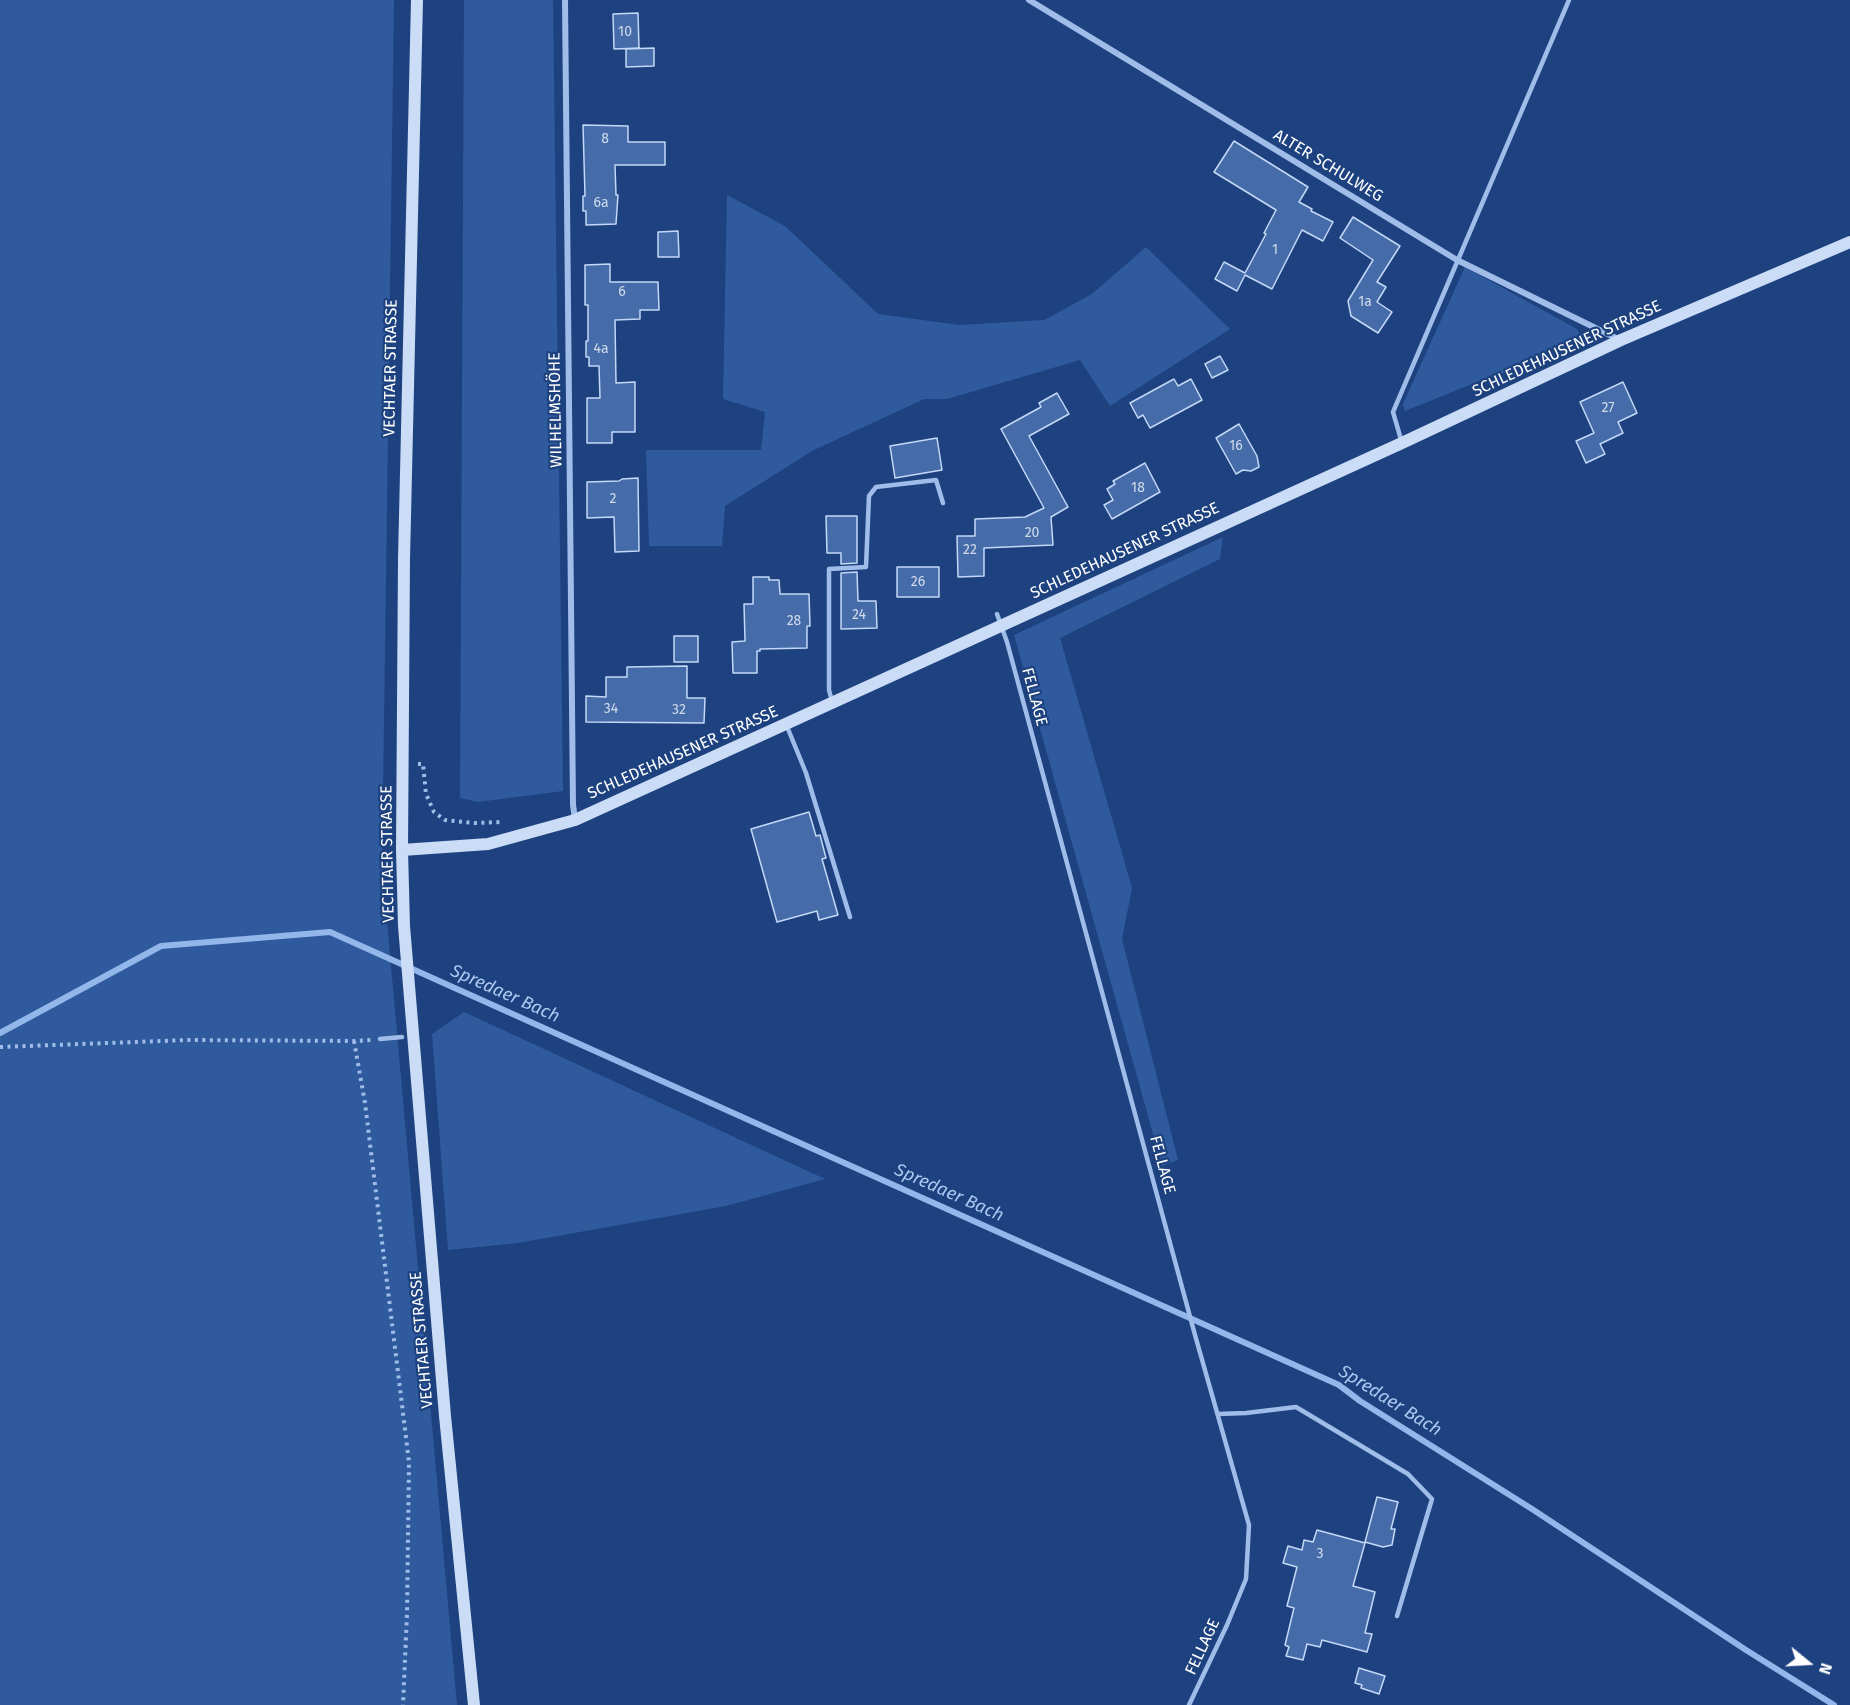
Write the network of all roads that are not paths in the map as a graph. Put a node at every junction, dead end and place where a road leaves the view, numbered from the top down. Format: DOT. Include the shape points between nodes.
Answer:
graph roads {
  1 [pos="417,0"];
  2 [pos="565,0"];
  3 [pos="1029,0"];
  4 [pos="1569,0"];
  5 [pos="1850,242"];
  6 [pos="1457,260"];
  7 [pos="1621,340"];
  8 [pos="1402,443"];
  9 [pos="943,503"];
  10 [pos="999,620"];
  11 [pos="833,704"];
  12 [pos="786,724"];
  13 [pos="575,820"];
  14 [pos="402,850"];
  15 [pos="850,917"];
  16 [pos="402,1037"];
  17 [pos="380,1039"];
  18 [pos="1218,1414"];
  19 [pos="1397,1616"];
  20 [pos="474,1705"];
  21 [pos="1189,1705"];
  1 -- 14 [label="main road, VECHTAER STRASSE" via="404,560"];
  2 -- 13 [label="street, WILHELMSHÖHE"];
  3 -- 6 [label="street, ALTER SCHULWEG"];
  4 -- 6 [label="lane"];
  5 -- 7 [label="main road, SCHLEDEHAUSENER STRASSE"];
  6 -- 7 [label="street, ALTER SCHULWEG"];
  6 -- 8 [label="lane" via="1393,412"];
  7 -- 8 [label="main road, SCHLEDEHAUSENER STRASSE"];
  8 -- 10 [label="main road, SCHLEDEHAUSENER STRASSE"];
  9 -- 11 [label="lane" via="936,480 876,487 869,496 866,567 829,569 829,690"];
  10 -- 11 [label="main road, SCHLEDEHAUSENER STRASSE"];
  10 -- 18 [label="lane, FELLAGE"];
  11 -- 12 [label="main road, SCHLEDEHAUSENER STRASSE"];
  12 -- 13 [label="main road, SCHLEDEHAUSENER STRASSE"];
  12 -- 15 [label="lane" via="806,773"];
  13 -- 14 [label="main road, SCHLEDEHAUSENER STRASSE" via="488,844"];
  14 -- 20 [label="main road, VECHTAER STRASSE" via="445,1416"];
  16 -- 17 [label="lane"];
  18 -- 19 [label="lane" via="1296,1407 1407,1474 1432,1499"];
  18 -- 21 [label="lane, FELLAGE" via="1249,1525 1246,1579"];
}
